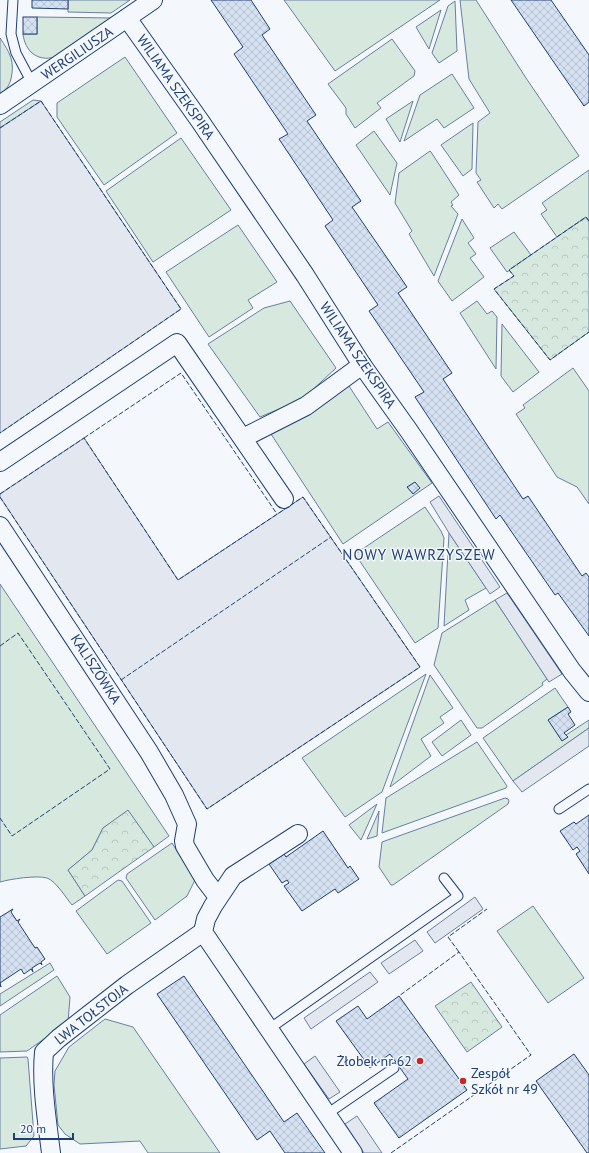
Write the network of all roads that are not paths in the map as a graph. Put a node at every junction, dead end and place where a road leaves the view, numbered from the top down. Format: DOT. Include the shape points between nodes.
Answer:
graph roads {
  1 [pos="13,0"];
  2 [pos="153,0"];
  3 [pos="127,18"];
  4 [pos="32,83"];
  5 [pos="0,105"];
  6 [pos="362,365"];
  7 [pos="243,438"];
  8 [pos="0,462"];
  9 [pos="284,499"];
  10 [pos="0,526"];
  11 [pos="589,692"];
  12 [pos="589,789"];
  13 [pos="559,809"];
  14 [pos="298,834"];
  15 [pos="444,878"];
  16 [pos="218,897"];
  17 [pos="203,932"];
  18 [pos="269,1029"];
  19 [pos="394,1068"];
  20 [pos="327,1114"];
  21 [pos="51,1153"];
  22 [pos="353,1153"];
  1 -- 4 [label="lane" via="11,34 16,54"];
  2 -- 3 [label="street, WERGILIUSZA"];
  3 -- 4 [label="street, WERGILIUSZA"];
  3 -- 6 [label="street, WILIAMA SZEKSPIRA" via="300,268"];
  4 -- 5 [label="street, WERGILIUSZA"];
  6 -- 7 [label="street" via="306,406"];
  6 -- 11 [label="street, WILIAMA SZEKSPIRA"];
  7 -- 8 [label="street" via="177,343"];
  7 -- 9 [label="street"];
  10 -- 16 [label="street, KALISZÓWKA" via="149,752 188,825 184,838 185,846"];
  12 -- 13 [label="lane"];
  14 -- 16 [label="street" via="233,876"];
  15 -- 18 [label="lane" via="458,896"];
  16 -- 17 [label="street" via="206,919"];
  17 -- 18 [label="street"];
  17 -- 21 [label="street, LWA TOŁSTOJA" via="127,985 44,1052 42,1068"];
  18 -- 20 [label="street"];
  19 -- 20 [label="lane"];
  20 -- 22 [label="street"];
}
